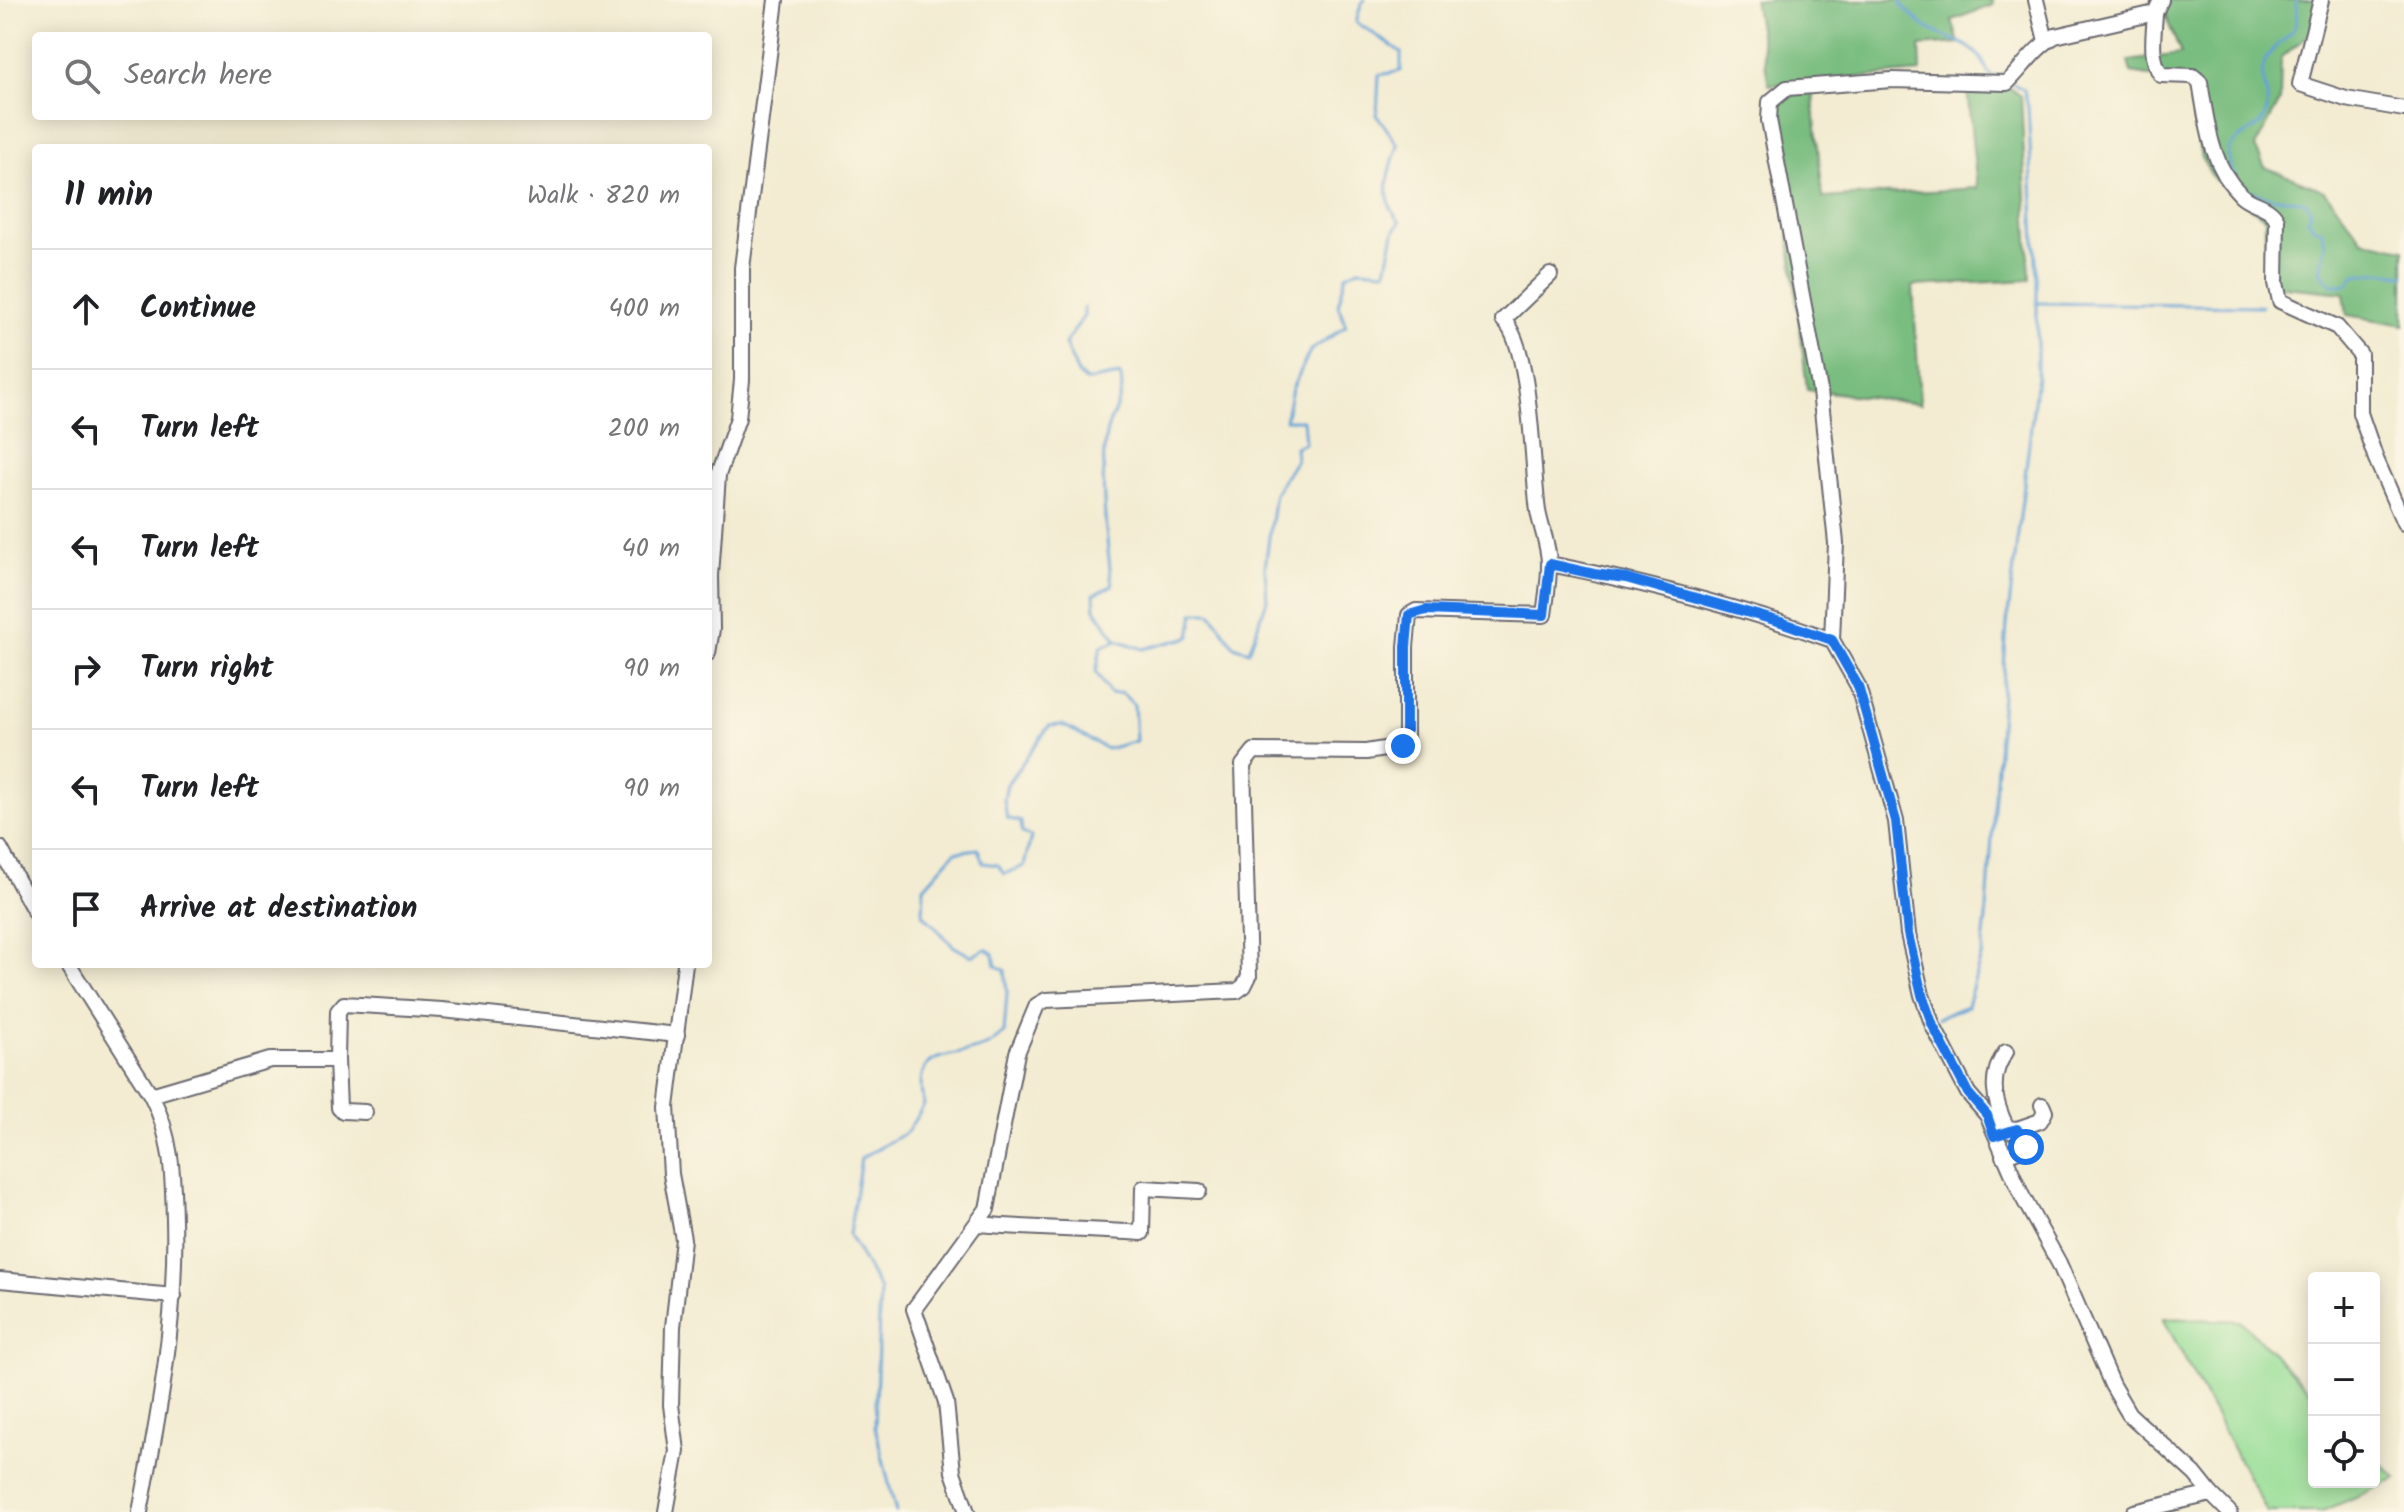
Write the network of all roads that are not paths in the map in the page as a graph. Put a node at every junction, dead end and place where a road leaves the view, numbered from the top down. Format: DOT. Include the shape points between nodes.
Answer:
graph roads {
  1 [pos="776,0"];
  2 [pos="2036,0"];
  3 [pos="2321,0"];
  4 [pos="2158,7"];
  5 [pos="2046,41"];
  6 [pos="2404,109"];
  7 [pos="1550,275"];
  8 [pos="2404,523"];
  9 [pos="712,562"];
  10 [pos="1550,564"];
  11 [pos="1832,640"];
  12 [pos="0,848"];
  13 [pos="32,907"];
  14 [pos="71,968"];
  15 [pos="685,968"];
  16 [pos="677,1035"];
  17 [pos="2006,1052"];
  18 [pos="337,1060"];
  19 [pos="151,1095"];
  20 [pos="2042,1105"];
  21 [pos="365,1112"];
  22 [pos="2017,1129"];
  23 [pos="1994,1136"];
  24 [pos="2003,1156"];
  25 [pos="1199,1191"];
  26 [pos="978,1224"];
  27 [pos="0,1280"];
  28 [pos="174,1296"];
  29 [pos="2211,1494"];
  30 [pos="140,1512"];
  31 [pos="666,1512"];
  32 [pos="967,1512"];
  33 [pos="2134,1512"];
  34 [pos="2229,1512"];
  1 -- 9 [label="street" via="742,268 738,418 718,475"];
  2 -- 5 [label="street"];
  3 -- 6 [label="street" via="2300,84"];
  4 -- 5 [label="street"];
  4 -- 8 [label="street" via="2155,65 2161,75 2193,76 2200,82 2213,152 2225,175 2243,196 2273,212 2277,220 2280,301 2337,327 2360,354 2360,413"];
  5 -- 11 [label="street" via="2007,83 1892,80 1787,88 1770,102 1776,165 1820,391 1836,543"];
  7 -- 10 [label="street" via="1503,320 1511,326 1527,391 1538,510"];
  10 -- 11 [label="street" via="1626,578"];
  10 -- 26 [label="street" via="1544,615 1426,610 1409,615 1403,746 1366,752 1254,751 1248,757 1243,765 1249,952 1244,986 1237,991 1046,1000 1037,1005 1017,1053 987,1209"];
  11 -- 23 [label="street" via="1858,686 1896,821 1908,934 1922,995 1933,1026 1968,1093 1987,1115"];
  12 -- 13 [label="street"];
  14 -- 19 [label="street"];
  15 -- 16 [label="street"];
  16 -- 18 [label="street" via="344,1004 338,1011"];
  16 -- 31 [label="street" via="667,1107 671,1174 683,1239 673,1327 671,1405 677,1451"];
  17 -- 22 [label="street" via="1995,1072 1994,1094 2007,1128"];
  18 -- 19 [label="street" via="270,1060"];
  18 -- 21 [label="street" via="339,1108"];
  19 -- 28 [label="street" via="170,1144"];
  20 -- 22 [label="street" via="2040,1121"];
  22 -- 23 [label="street"];
  22 -- 24 [label="street" via="2026,1147"];
  23 -- 24 [label="street"];
  24 -- 29 [label="street" via="2129,1414"];
  25 -- 26 [label="street" via="1143,1188 1142,1233"];
  26 -- 32 [label="street" via="914,1309 946,1402 953,1472"];
  27 -- 28 [label="street"];
  28 -- 30 [label="street"];
  29 -- 33 [label="street"];
  29 -- 34 [label="street"];
}
